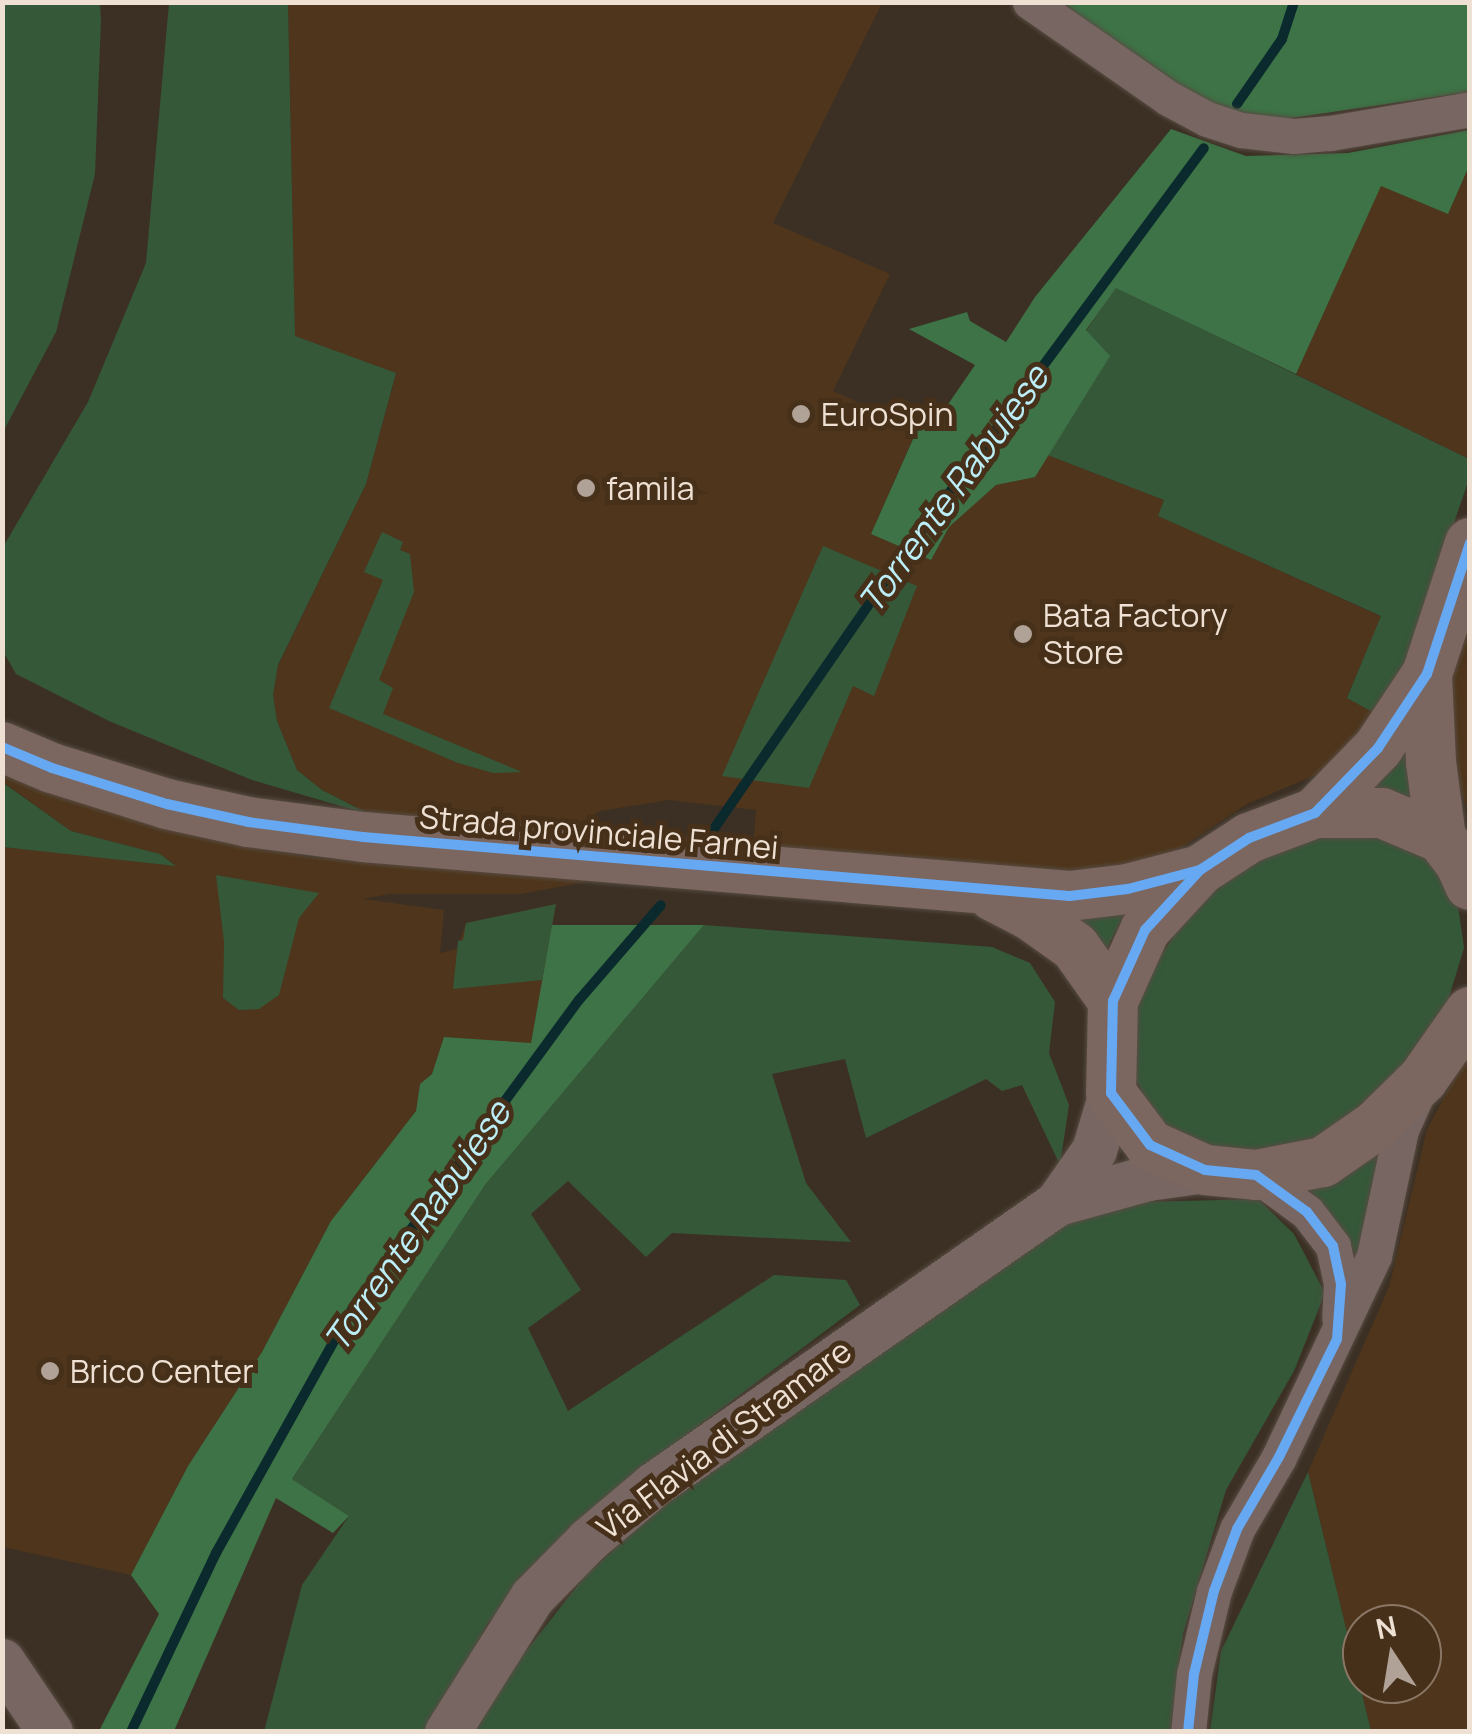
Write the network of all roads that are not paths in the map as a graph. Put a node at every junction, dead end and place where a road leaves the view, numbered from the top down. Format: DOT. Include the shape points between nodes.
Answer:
graph roads {
  1 [pos="1030,2"];
  2 [pos="1470,109"];
  3 [pos="1470,543"];
  4 [pos="1427,674"];
  5 [pos="2,747"];
  6 [pos="1315,813"];
  7 [pos="1460,864"];
  8 [pos="1200,870"];
  9 [pos="984,892"];
  10 [pos="1113,1001"];
  11 [pos="1470,1012"];
  12 [pos="1424,1079"];
  13 [pos="1111,1093"];
  14 [pos="1205,1170"];
  15 [pos="1256,1174"];
  16 [pos="1057,1203"];
  17 [pos="1337,1340"];
  18 [pos="2,1661"];
  19 [pos="50,1732"];
  20 [pos="447,1732"];
  21 [pos="1188,1732"];
  1 -- 2 [label="street" via="1168,98 1241,130 1330,134"];
  3 -- 4 [label="main road, Via Flavia di Stramare"];
  4 -- 6 [label="main road, Via Flavia di Stramare" via="1378,748"];
  4 -- 7 [label="main road, Via Flavia di Stramare" via="1431,762"];
  5 -- 9 [label="main road, Strada provinciale Farnei" via="167,804 248,822 363,838"];
  6 -- 7 [label="main road, Via Flavia di Stramare" via="1382,813"];
  6 -- 8 [label="main road, Via Flavia di Stramare" via="1248,838"];
  8 -- 9 [label="main road, Strada provinciale Farnei" via="1070,896"];
  8 -- 10 [label="main road, Via Flavia di Stramare" via="1145,930"];
  9 -- 10 [label="main road, Strada provinciale Farnei" via="1075,947"];
  10 -- 13 [label="main road, Via Flavia di Stramare"];
  11 -- 12 [label="main road, Via Flavia di Stramare"];
  12 -- 15 [label="main road, Via Flavia di Stramare" via="1375,1126 1323,1162"];
  12 -- 17 [label="street" via="1401,1130 1374,1256"];
  13 -- 14 [label="main road, Via Flavia di Stramare" via="1150,1145"];
  13 -- 16 [label="street, Via Flavia di Stramare" via="1094,1150"];
  14 -- 15 [label="main road, Via Flavia di Stramare"];
  14 -- 16 [label="street, Via Flavia di Stramare"];
  15 -- 17 [label="street" via="1307,1212 1332,1246 1342,1284"];
  16 -- 20 [label="street, Via Flavia di Stramare" via="653,1485 588,1540 532,1598"];
  17 -- 21 [label="street" via="1237,1529 1201,1646"];
  18 -- 19 [label="street"];
}
